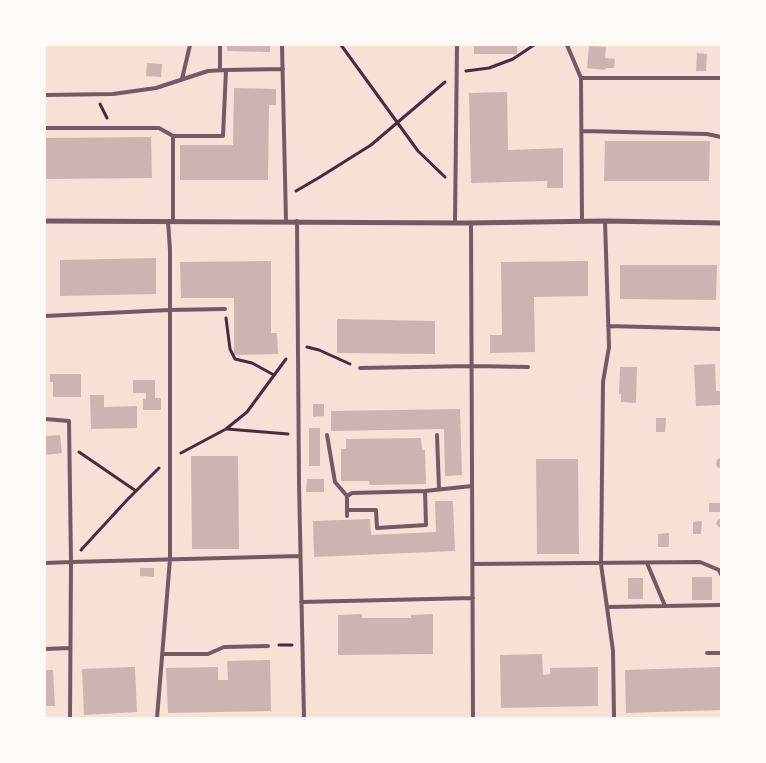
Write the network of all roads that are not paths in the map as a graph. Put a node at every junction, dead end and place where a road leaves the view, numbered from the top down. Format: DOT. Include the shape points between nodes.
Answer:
graph roads {
  1 [pos="190,45"];
  2 [pos="220,45"];
  3 [pos="282,45"];
  4 [pos="457,45"];
  5 [pos="567,45"];
  6 [pos="283,68"];
  7 [pos="220,70"];
  8 [pos="226,70"];
  9 [pos="581,78"];
  10 [pos="721,78"];
  11 [pos="182,79"];
  12 [pos="45,95"];
  13 [pos="45,128"];
  14 [pos="582,131"];
  15 [pos="173,136"];
  16 [pos="721,137"];
  17 [pos="45,221"];
  18 [pos="171,221"];
  19 [pos="286,221"];
  20 [pos="297,221"];
  21 [pos="582,221"];
  22 [pos="605,221"];
  23 [pos="455,223"];
  24 [pos="471,223"];
  25 [pos="721,223"];
  26 [pos="169,310"];
  27 [pos="225,310"];
  28 [pos="45,316"];
  29 [pos="608,326"];
  30 [pos="721,328"];
  31 [pos="472,366"];
  32 [pos="528,367"];
  33 [pos="360,368"];
  34 [pos="45,419"];
  35 [pos="327,434"];
  36 [pos="437,435"];
  37 [pos="472,486"];
  38 [pos="439,489"];
  39 [pos="425,491"];
  40 [pos="347,496"];
  41 [pos="347,510"];
  42 [pos="347,516"];
  43 [pos="300,556"];
  44 [pos="170,559"];
  45 [pos="71,562"];
  46 [pos="45,563"];
  47 [pos="647,563"];
  48 [pos="473,564"];
  49 [pos="601,564"];
  50 [pos="721,574"];
  51 [pos="473,598"];
  52 [pos="302,602"];
  53 [pos="721,605"];
  54 [pos="665,606"];
  55 [pos="607,607"];
  56 [pos="268,646"];
  57 [pos="70,648"];
  58 [pos="45,649"];
  59 [pos="707,653"];
  60 [pos="721,653"];
  61 [pos="162,654"];
  62 [pos="70,718"];
  63 [pos="157,718"];
  64 [pos="304,718"];
  65 [pos="473,718"];
  66 [pos="614,718"];
  1 -- 11 [label="lane"];
  2 -- 7 [label="lane"];
  3 -- 6 [label="lane"];
  4 -- 23 [label="lane"];
  5 -- 9 [label="lane"];
  6 -- 8 [label="lane"];
  6 -- 19 [label="lane"];
  7 -- 8 [label="lane"];
  7 -- 11 [label="lane"];
  8 -- 15 [label="lane" via="223,136"];
  9 -- 10 [label="lane"];
  9 -- 14 [label="lane"];
  11 -- 12 [label="lane" via="156,88 113,94"];
  13 -- 15 [label="lane" via="159,128"];
  14 -- 16 [label="lane"];
  14 -- 21 [label="lane"];
  15 -- 18 [label="lane"];
  17 -- 18 [label="street"];
  18 -- 19 [label="street"];
  18 -- 26 [label="lane"];
  19 -- 20 [label="street"];
  20 -- 23 [label="street"];
  20 -- 43 [label="lane"];
  21 -- 22 [label="street"];
  21 -- 24 [label="street"];
  22 -- 25 [label="street"];
  22 -- 29 [label="lane"];
  23 -- 24 [label="street"];
  24 -- 31 [label="lane"];
  26 -- 27 [label="lane"];
  26 -- 28 [label="lane"];
  26 -- 44 [label="lane"];
  29 -- 30 [label="lane"];
  29 -- 49 [label="lane" via="609,348 603,382"];
  31 -- 32 [label="lane"];
  31 -- 33 [label="lane"];
  31 -- 37 [label="lane"];
  34 -- 45 [label="lane" via="69,421"];
  35 -- 40 [label="lane" via="335,482"];
  36 -- 38 [label="lane"];
  37 -- 38 [label="lane"];
  37 -- 48 [label="lane"];
  38 -- 39 [label="lane"];
  39 -- 40 [label="lane" via="352,493"];
  39 -- 41 [label="lane" via="426,525 377,528 376,510"];
  40 -- 41 [label="lane"];
  41 -- 42 [label="lane"];
  43 -- 44 [label="lane"];
  43 -- 52 [label="lane"];
  44 -- 45 [label="lane"];
  44 -- 61 [label="lane"];
  45 -- 46 [label="lane"];
  45 -- 57 [label="lane"];
  47 -- 49 [label="lane"];
  47 -- 50 [label="lane" via="700,562"];
  47 -- 54 [label="lane"];
  48 -- 49 [label="lane"];
  48 -- 51 [label="lane"];
  49 -- 55 [label="lane"];
  51 -- 52 [label="lane"];
  51 -- 65 [label="lane"];
  52 -- 64 [label="lane"];
  53 -- 54 [label="lane"];
  54 -- 55 [label="lane"];
  55 -- 66 [label="lane" via="614,651"];
  56 -- 61 [label="lane" via="224,647 208,654"];
  57 -- 58 [label="lane"];
  57 -- 62 [label="lane"];
  59 -- 60 [label="lane"];
  61 -- 63 [label="lane"];
}
